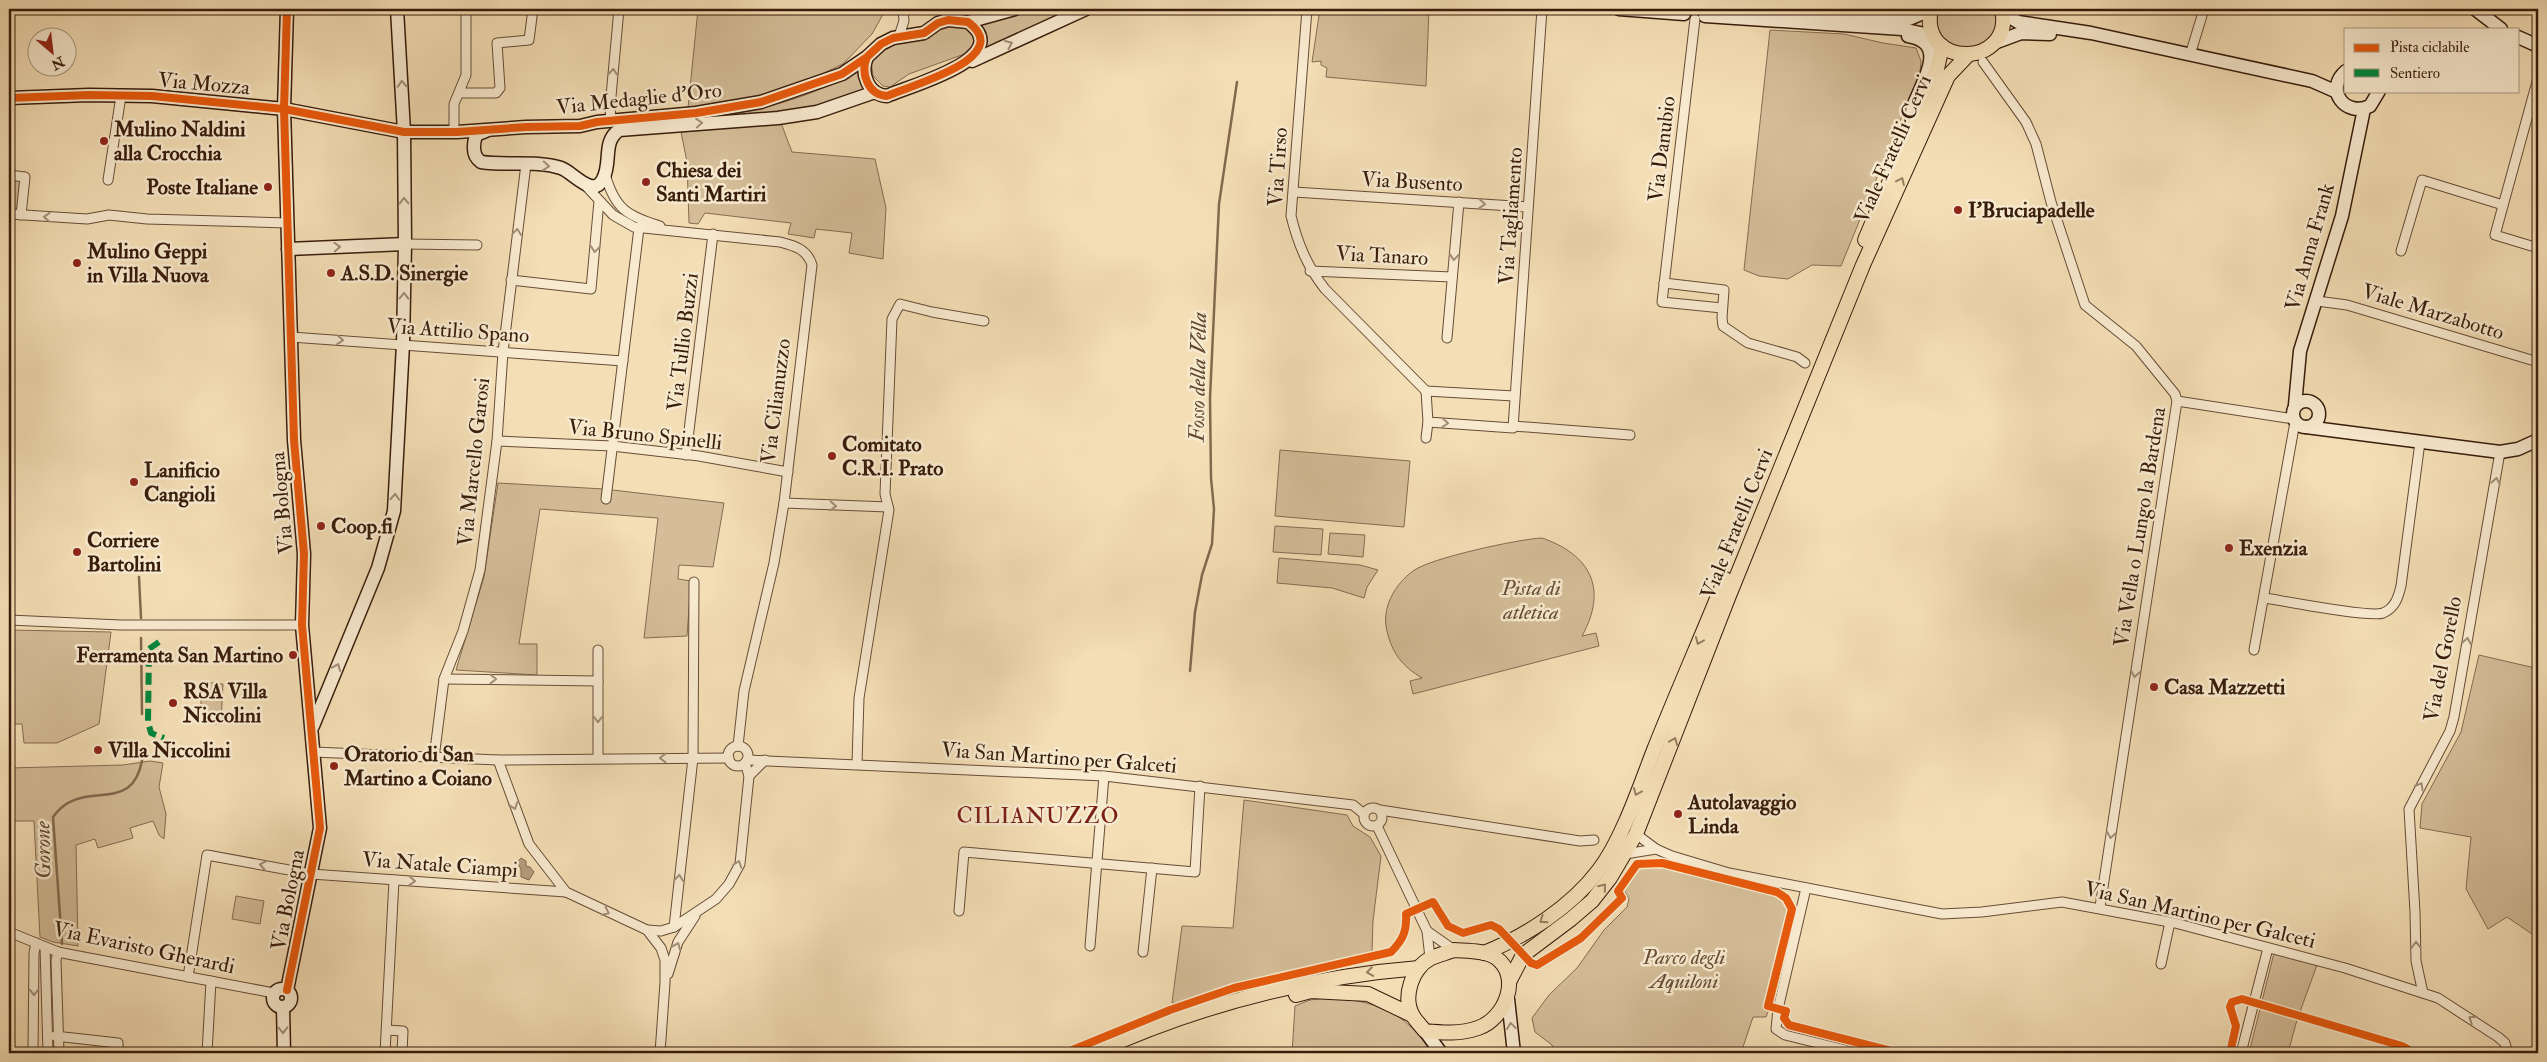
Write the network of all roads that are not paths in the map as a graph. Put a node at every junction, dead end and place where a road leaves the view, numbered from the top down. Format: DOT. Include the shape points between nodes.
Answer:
graph roads {
  1 [pos="287,9"];
  2 [pos="397,9"];
  3 [pos="466,9"];
  4 [pos="533,9"];
  5 [pos="619,9"];
  6 [pos="903,9"];
  7 [pos="940,9"];
  8 [pos="1015,9"];
  9 [pos="1086,9"];
  10 [pos="1542,9"];
  11 [pos="1620,9"];
  12 [pos="1758,9"];
  13 [pos="2204,9"];
  14 [pos="2475,9"];
  15 [pos="1931,10"];
  16 [pos="1307,11"];
  17 [pos="1829,11"];
  18 [pos="2003,11"];
  19 [pos="1695,13"];
  20 [pos="965,21"];
  21 [pos="1910,25"];
  22 [pos="1860,26"];
  23 [pos="2500,28"];
  24 [pos="899,36"];
  25 [pos="2110,38"];
  26 [pos="2520,38"];
  27 [pos="1938,41"];
  28 [pos="1994,43"];
  29 [pos="2538,46"];
  30 [pos="1968,55"];
  31 [pos="2190,55"];
  32 [pos="867,57"];
  33 [pos="1982,62"];
  34 [pos="965,64"];
  35 [pos="2342,75"];
  36 [pos="2538,78"];
  37 [pos="2312,81"];
  38 [pos="875,92"];
  39 [pos="2337,92"];
  40 [pos="2379,92"];
  41 [pos="459,94"];
  42 [pos="122,96"];
  43 [pos="9,98"];
  44 [pos="2350,108"];
  45 [pos="284,109"];
  46 [pos="2364,109"];
  47 [pos="580,126"];
  48 [pos="614,126"];
  49 [pos="1912,127"];
  50 [pos="486,130"];
  51 [pos="2358,130"];
  52 [pos="404,132"];
  53 [pos="455,132"];
  54 [pos="425,133"];
  55 [pos="609,143"];
  56 [pos="474,146"];
  57 [pos="404,158"];
  58 [pos="526,164"];
  59 [pos="605,174"];
  60 [pos="9,175"];
  61 [pos="108,180"];
  62 [pos="585,185"];
  63 [pos="1294,192"];
  64 [pos="599,201"];
  65 [pos="1459,202"];
  66 [pos="2503,205"];
  67 [pos="1528,207"];
  68 [pos="9,214"];
  69 [pos="21,215"];
  70 [pos="287,223"];
  71 [pos="639,228"];
  72 [pos="670,229"];
  73 [pos="713,234"];
  74 [pos="405,244"];
  75 [pos="478,245"];
  76 [pos="2538,248"];
  77 [pos="288,249"];
  78 [pos="2401,251"];
  79 [pos="1310,271"];
  80 [pos="1452,277"];
  81 [pos="511,280"];
  82 [pos="1664,283"];
  83 [pos="2317,301"];
  84 [pos="1722,308"];
  85 [pos="984,320"];
  86 [pos="291,337"];
  87 [pos="1447,338"];
  88 [pos="403,344"];
  89 [pos="503,352"];
  90 [pos="623,361"];
  91 [pos="2538,362"];
  92 [pos="1805,363"];
  93 [pos="2299,374"];
  94 [pos="1426,391"];
  95 [pos="1514,396"];
  96 [pos="2177,401"];
  97 [pos="2315,407"];
  98 [pos="2295,420"];
  99 [pos="1428,422"];
  100 [pos="1513,427"];
  101 [pos="2341,432"];
  102 [pos="1630,435"];
  103 [pos="1426,438"];
  104 [pos="2538,440"];
  105 [pos="497,441"];
  106 [pos="2420,442"];
  107 [pos="612,446"];
  108 [pos="2500,452"];
  109 [pos="686,454"];
  110 [pos="788,472"];
  111 [pos="606,499"];
  112 [pos="784,503"];
  113 [pos="888,507"];
  114 [pos="694,582"];
  115 [pos="2264,598"];
  116 [pos="9,620"];
  117 [pos="302,625"];
  118 [pos="598,650"];
  119 [pos="2254,650"];
  120 [pos="444,679"];
  121 [pos="598,681"];
  122 [pos="309,690"];
  123 [pos="328,691"];
  124 [pos="312,728"];
  125 [pos="741,747"];
  126 [pos="314,752"];
  127 [pos="434,758"];
  128 [pos="598,758"];
  129 [pos="693,758"];
  130 [pos="729,758"];
  131 [pos="498,760"];
  132 [pos="765,760"];
  133 [pos="746,762"];
  134 [pos="858,763"];
  135 [pos="748,776"];
  136 [pos="1104,776"];
  137 [pos="1200,786"];
  138 [pos="1380,810"];
  139 [pos="1364,814"];
  140 [pos="1410,816"];
  141 [pos="1379,823"];
  142 [pos="1636,834"];
  143 [pos="1594,840"];
  144 [pos="1656,849"];
  145 [pos="1625,854"];
  146 [pos="1097,863"];
  147 [pos="1152,868"];
  148 [pos="311,874"];
  149 [pos="394,880"];
  150 [pos="1806,888"];
  151 [pos="566,892"];
  152 [pos="2100,908"];
  153 [pos="959,911"];
  154 [pos="696,914"];
  155 [pos="2170,922"];
  156 [pos="674,927"];
  157 [pos="647,930"];
  158 [pos="1427,931"];
  159 [pos="9,932"];
  160 [pos="41,945"];
  161 [pos="1090,946"];
  162 [pos="2268,948"];
  163 [pos="1454,950"];
  164 [pos="58,952"];
  165 [pos="1143,952"];
  166 [pos="1484,953"];
  167 [pos="1430,958"];
  168 [pos="2161,964"];
  169 [pos="1419,968"];
  170 [pos="188,977"];
  171 [pos="211,981"];
  172 [pos="1509,982"];
  173 [pos="665,983"];
  174 [pos="280,991"];
  175 [pos="2424,993"];
  176 [pos="1508,999"];
  177 [pos="1412,1015"];
  178 [pos="386,1030"];
  179 [pos="1425,1031"];
  180 [pos="48,1036"];
  181 [pos="59,1036"];
  182 [pos="34,1053"];
  183 [pos="48,1053"];
  184 [pos="59,1053"];
  185 [pos="118,1053"];
  186 [pos="207,1053"];
  187 [pos="284,1053"];
  188 [pos="385,1053"];
  189 [pos="402,1053"];
  190 [pos="660,1053"];
  191 [pos="1094,1053"];
  192 [pos="1114,1053"];
  193 [pos="1441,1053"];
  194 [pos="1514,1053"];
  195 [pos="1858,1053"];
  196 [pos="2241,1053"];
  197 [pos="2508,1053"];
  1 -- 45 [label="street, Via Bologna"];
  52 -- 2 [label="street, one-way"];
  3 -- 41 [label="street" via="466,75"];
  4 -- 41 [label="street" via="529,40 497,43 500,88 496,93"];
  48 -- 5 [label="street, one-way" via="610,107"];
  6 -- 24 [label="street" via="904,21"];
  7 -- 20 [label="street"];
  8 -- 20 [label="street, Via Medaglie d'Oro"];
  34 -- 9 [label="street, Via Medaglie d'Oro, one-way"];
  10 -- 67 [label="street, Via Tagliamento"];
  11 -- 19 [label="street"];
  12 -- 17 [label="street"];
  13 -- 31 [label="street"];
  14 -- 23 [label="street"];
  15 -- 21 [label="street"];
  15 -- 27 [label="main road, Viale Fratelli Cervi" via="1930,23"];
  16 -- 63 [label="street, Via Tirso"];
  17 -- 21 [label="street"];
  18 -- 25 [label="street" via="2018,22"];
  18 -- 28 [label="main road" via="2003,26"];
  19 -- 22 [label="street"];
  19 -- 82 [label="street, Via Danubio"];
  20 -- 24 [label="street, Via Medaglie d'Oro" via="943,21 924,33"];
  20 -- 34 [label="street, Via Medaglie d'Oro" via="978,32 981,44"];
  21 -- 22 [label="street"];
  21 -- 27 [label="street"];
  22 -- 49 [label="street" via="1881,33 1913,37 1929,51 1930,64 1913,108"];
  24 -- 32 [label="street, Via Medaglie d'Oro" via="881,44"];
  25 -- 28 [label="street" via="2021,33"];
  25 -- 31 [label="street"];
  26 -- 29 [label="street"];
  27 -- 30 [label="main road" via="1954,53"];
  27 -- 49 [label="main road, Viale Fratelli Cervi" via="1937,70"];
  28 -- 30 [label="main road, Viale Fratelli Cervi" via="1985,50"];
  142 -- 30 [label="main road, Viale Fratelli Cervi, one-way" via="1864,265 1948,76"];
  31 -- 37 [label="street"];
  32 -- 38 [label="street" via="864,73"];
  32 -- 48 [label="street, Via Medaglie d'Oro" via="826,82 761,102"];
  33 -- 96 [label="street, Via Vella o Lungo la Bardena" via="2026,122 2036,144 2051,202 2085,304 2136,346 2175,394"];
  34 -- 38 [label="street, Via Medaglie d'Oro" via="887,96"];
  35 -- 37 [label="street"];
  35 -- 39 [label="street"];
  36 -- 66 [label="street"];
  37 -- 39 [label="street"];
  48 -- 38 [label="street, Via Medaglie d'Oro, one-way" via="778,118 817,112"];
  39 -- 44 [label="street" via="2339,99"];
  40 -- 46 [label="street" via="2375,101"];
  41 -- 53 [label="street" via="454,104"];
  42 -- 43 [label="street, Via Mozza"];
  42 -- 45 [label="street, Via Mozza"];
  42 -- 61 [label="street"];
  44 -- 46 [label="street"];
  44 -- 51 [label="street"];
  45 -- 52 [label="street"];
  45 -- 70 [label="street, Via Bologna"];
  46 -- 51 [label="street, Via Anna Frank"];
  47 -- 48 [label="street, Via Medaglie d'Oro"];
  47 -- 50 [label="street, Via Medaglie d'Oro"];
  47 -- 55 [label="street" via="604,128"];
  48 -- 55 [label="street"];
  49 -- 166 [label="main road, Viale Fratelli Cervi, one-way" via="1614,844 1583,890 1515,940"];
  50 -- 53 [label="street, Via Medaglie d'Oro"];
  50 -- 56 [label="street" via="476,135"];
  51 -- 83 [label="street, Via Anna Frank" via="2352,176"];
  52 -- 54 [label="street, Via Medaglie d'Oro"];
  52 -- 57 [label="street"];
  53 -- 54 [label="street, Via Medaglie d'Oro"];
  53 -- 56 [label="street" via="468,135"];
  54 -- 57 [label="street" via="416,138"];
  55 -- 59 [label="street"];
  56 -- 58 [label="street, Via Cilianuzzo" via="475,157 480,162"];
  74 -- 57 [label="street, one-way"];
  58 -- 62 [label="street, Via Cilianuzzo, one-way" via="565,169"];
  81 -- 58 [label="street, Via Marcello Garosi, one-way"];
  59 -- 62 [label="street" via="597,185"];
  59 -- 72 [label="street, Via Cilianuzzo" via="615,200 627,214"];
  60 -- 69 [label="street" via="24,177"];
  62 -- 64 [label="street, Via Cilianuzzo"];
  63 -- 65 [label="street, Via Busento"];
  63 -- 79 [label="street, Via Tirso" via="1291,216 1299,247"];
  64 -- 71 [label="street, Via Cilianuzzo" via="622,222"];
  64 -- 81 [label="street, one-way" via="591,289"];
  65 -- 67 [label="street, Via Busento, one-way"];
  65 -- 80 [label="street, one-way"];
  66 -- 76 [label="street" via="2495,235"];
  66 -- 78 [label="street" via="2422,180"];
  67 -- 95 [label="street, Via Tagliamento"];
  68 -- 69 [label="street"];
  70 -- 69 [label="street, one-way" via="109,215 73,218"];
  70 -- 77 [label="street, Via Bologna"];
  71 -- 72 [label="street, Via Cilianuzzo"];
  71 -- 90 [label="street"];
  72 -- 73 [label="street, Via Cilianuzzo"];
  73 -- 109 [label="street, Via Tullio Buzzi"];
  73 -- 110 [label="street, Via Cilianuzzo" via="796,246 807,255 812,265"];
  74 -- 75 [label="street"];
  77 -- 74 [label="street, one-way"];
  88 -- 74 [label="street, one-way"];
  77 -- 86 [label="street, Via Bologna"];
  79 -- 80 [label="street, Via Tanaro"];
  79 -- 94 [label="street, Via Tirso"];
  80 -- 87 [label="street"];
  81 -- 89 [label="street, Via Marcello Garosi"];
  82 -- 84 [label="street" via="1724,290"];
  82 -- 84 [label="street, Via Danubio" via="1662,302"];
  83 -- 91 [label="street, Viale Marzabotto" via="2347,305"];
  83 -- 93 [label="street, Via Anna Frank" via="2300,351"];
  84 -- 92 [label="street" via="1723,326 1733,334 1748,343 1797,357"];
  85 -- 113 [label="street" via="900,304 892,319 885,494"];
  86 -- 88 [label="street, Via Attilio Spano, one-way"];
  86 -- 117 [label="street, Via Bologna" via="296,475 304,554"];
  88 -- 89 [label="street, Via Attilio Spano"];
  123 -- 88 [label="street, one-way" via="391,528"];
  89 -- 90 [label="street, Via Attilio Spano"];
  89 -- 105 [label="street, Via Marcello Garosi"];
  90 -- 107 [label="street"];
  93 -- 97 [label="street, Via Anna Frank"];
  93 -- 98 [label="street, Via Anna Frank"];
  94 -- 95 [label="street"];
  94 -- 99 [label="street"];
  95 -- 100 [label="street, Via Tagliamento"];
  96 -- 98 [label="street"];
  96 -- 152 [label="street, Via Vella o Lungo la Bardena, one-way"];
  97 -- 98 [label="street" via="2303,401"];
  97 -- 98 [label="street" via="2314,424"];
  97 -- 101 [label="street" via="2329,424"];
  98 -- 101 [label="street"];
  98 -- 115 [label="street"];
  99 -- 100 [label="street, one-way"];
  99 -- 103 [label="street"];
  100 -- 102 [label="street"];
  101 -- 106 [label="street"];
  104 -- 108 [label="street" via="2518,449"];
  105 -- 107 [label="street, Via Bruno Spinelli"];
  105 -- 120 [label="street, Via Marcello Garosi" via="480,570"];
  106 -- 108 [label="street"];
  106 -- 115 [label="street" via="2402,586 2396,603 2374,615"];
  107 -- 109 [label="street, Via Bruno Spinelli"];
  107 -- 111 [label="street"];
  175 -- 108 [label="street, Via del Gorello, one-way" via="2416,961 2409,809 2450,731 2454,717"];
  109 -- 110 [label="street, Via Bruno Spinelli"];
  110 -- 112 [label="street, Via Cilianuzzo"];
  112 -- 113 [label="street, one-way"];
  112 -- 125 [label="street, Via Cilianuzzo" via="774,563 744,691"];
  113 -- 134 [label="street" via="860,698"];
  114 -- 129 [label="street"];
  115 -- 119 [label="street"];
  116 -- 117 [label="street" via="121,625"];
  117 -- 122 [label="street, Via Bologna"];
  118 -- 121 [label="street"];
  120 -- 121 [label="street, one-way"];
  120 -- 127 [label="street, Via Marcello Garosi"];
  121 -- 128 [label="street, one-way"];
  122 -- 123 [label="street" via="317,693"];
  122 -- 124 [label="street, Via Bologna"];
  123 -- 124 [label="street"];
  124 -- 126 [label="street, Via Bologna"];
  125 -- 130 [label="street" via="731,750"];
  125 -- 133 [label="street, Via Cilianuzzo" via="748,754"];
  126 -- 127 [label="street"];
  126 -- 148 [label="street, Via Bologna" via="320,828"];
  127 -- 131 [label="street"];
  129 -- 128 [label="street, one-way"];
  128 -- 131 [label="street"];
  129 -- 130 [label="street"];
  156 -- 129 [label="street, one-way"];
  130 -- 133 [label="street" via="735,765"];
  131 -- 151 [label="street, one-way" via="529,844"];
  132 -- 133 [label="street, Via San Martino per Galceti"];
  132 -- 134 [label="street, Via San Martino per Galceti"];
  132 -- 135 [label="street"];
  133 -- 135 [label="street, Via Cilianuzzo"];
  134 -- 136 [label="street, Via San Martino per Galceti"];
  154 -- 135 [label="street, Via Cilianuzzo, one-way" via="716,899 740,864"];
  136 -- 137 [label="street, Via San Martino per Galceti"];
  136 -- 146 [label="street"];
  137 -- 139 [label="street, Via San Martino per Galceti" via="1353,805"];
  137 -- 147 [label="street" via="1195,872"];
  138 -- 139 [label="street" via="1369,808"];
  138 -- 140 [label="street"];
  138 -- 141 [label="street"];
  139 -- 141 [label="street, Via San Martino per Galceti" via="1366,824"];
  140 -- 141 [label="street" via="1392,816"];
  140 -- 143 [label="street" via="1580,841"];
  141 -- 158 [label="street"];
  142 -- 144 [label="street, Via San Martino per Galceti"];
  142 -- 145 [label="main road, Viale Fratelli Cervi"];
  144 -- 145 [label="street, Via San Martino per Galceti"];
  144 -- 150 [label="street, Via San Martino per Galceti" via="1728,873"];
  172 -- 145 [label="main road, Viale Fratelli Cervi, one-way" via="1523,955 1592,901"];
  146 -- 147 [label="street"];
  146 -- 153 [label="street" via="964,852"];
  146 -- 161 [label="street"];
  147 -- 165 [label="street"];
  148 -- 149 [label="street, Via Natale Ciampi"];
  148 -- 170 [label="street, Via Natale Ciampi, one-way" via="207,855"];
  148 -- 174 [label="street, Via Bologna"];
  149 -- 151 [label="street, Via Natale Ciampi, one-way"];
  149 -- 178 [label="street"];
  150 -- 152 [label="street, Via San Martino per Galceti" via="1942,914 2062,902"];
  150 -- 195 [label="street" via="1776,1029"];
  151 -- 157 [label="street, one-way"];
  152 -- 155 [label="street, Via San Martino per Galceti"];
  154 -- 156 [label="street, Via Cilianuzzo"];
  173 -- 154 [label="street, one-way" via="678,942"];
  155 -- 162 [label="street, Via San Martino per Galceti"];
  155 -- 168 [label="street"];
  156 -- 157 [label="street, Via Cilianuzzo" via="661,931"];
  157 -- 173 [label="street" via="664,954"];
  158 -- 163 [label="street"];
  158 -- 167 [label="street"];
  159 -- 160 [label="street, Via Evaristo Gherardi"];
  160 -- 164 [label="street, Via Evaristo Gherardi"];
  160 -- 180 [label="street"];
  160 -- 182 [label="street, one-way" via="34,954"];
  162 -- 175 [label="street, Via San Martino per Galceti"];
  162 -- 196 [label="street"];
  163 -- 166 [label="main road, Viale Fratelli Cervi"];
  163 -- 167 [label="main road, Viale Fratelli Cervi"];
  164 -- 170 [label="street, Via Evaristo Gherardi"];
  164 -- 181 [label="street"];
  166 -- 172 [label="main road" via="1499,961"];
  167 -- 169 [label="main road, Viale Fratelli Cervi"];
  169 -- 177 [label="main road, Viale Fratelli Cervi" via="1408,997"];
  169 -- 191 [label="main road, one-way" via="1378,971 1273,990 1141,1032"];
  170 -- 171 [label="street, Via Evaristo Gherardi"];
  171 -- 174 [label="street, Via Evaristo Gherardi"];
  171 -- 186 [label="street"];
  172 -- 176 [label="main road, Viale Fratelli Cervi"];
  173 -- 190 [label="street"];
  174 -- 187 [label="street, Via Bologna, one-way" via="290,995 290,1001 283,1006"];
  197 -- 175 [label="street, Via San Martino per Galceti, one-way" via="2505,1043 2498,1037 2438,998"];
  176 -- 179 [label="main road" via="1480,1028 1452,1034"];
  194 -- 176 [label="street, one-way"];
  177 -- 179 [label="main road"];
  177 -- 192 [label="main road" via="1368,994 1311,991 1207,1018"];
  178 -- 188 [label="street"];
  178 -- 189 [label="street" via="403,1031"];
  179 -- 193 [label="street"];
  180 -- 181 [label="street"];
  180 -- 183 [label="street"];
  181 -- 184 [label="street"];
  181 -- 185 [label="street" via="118,1043"];
}
